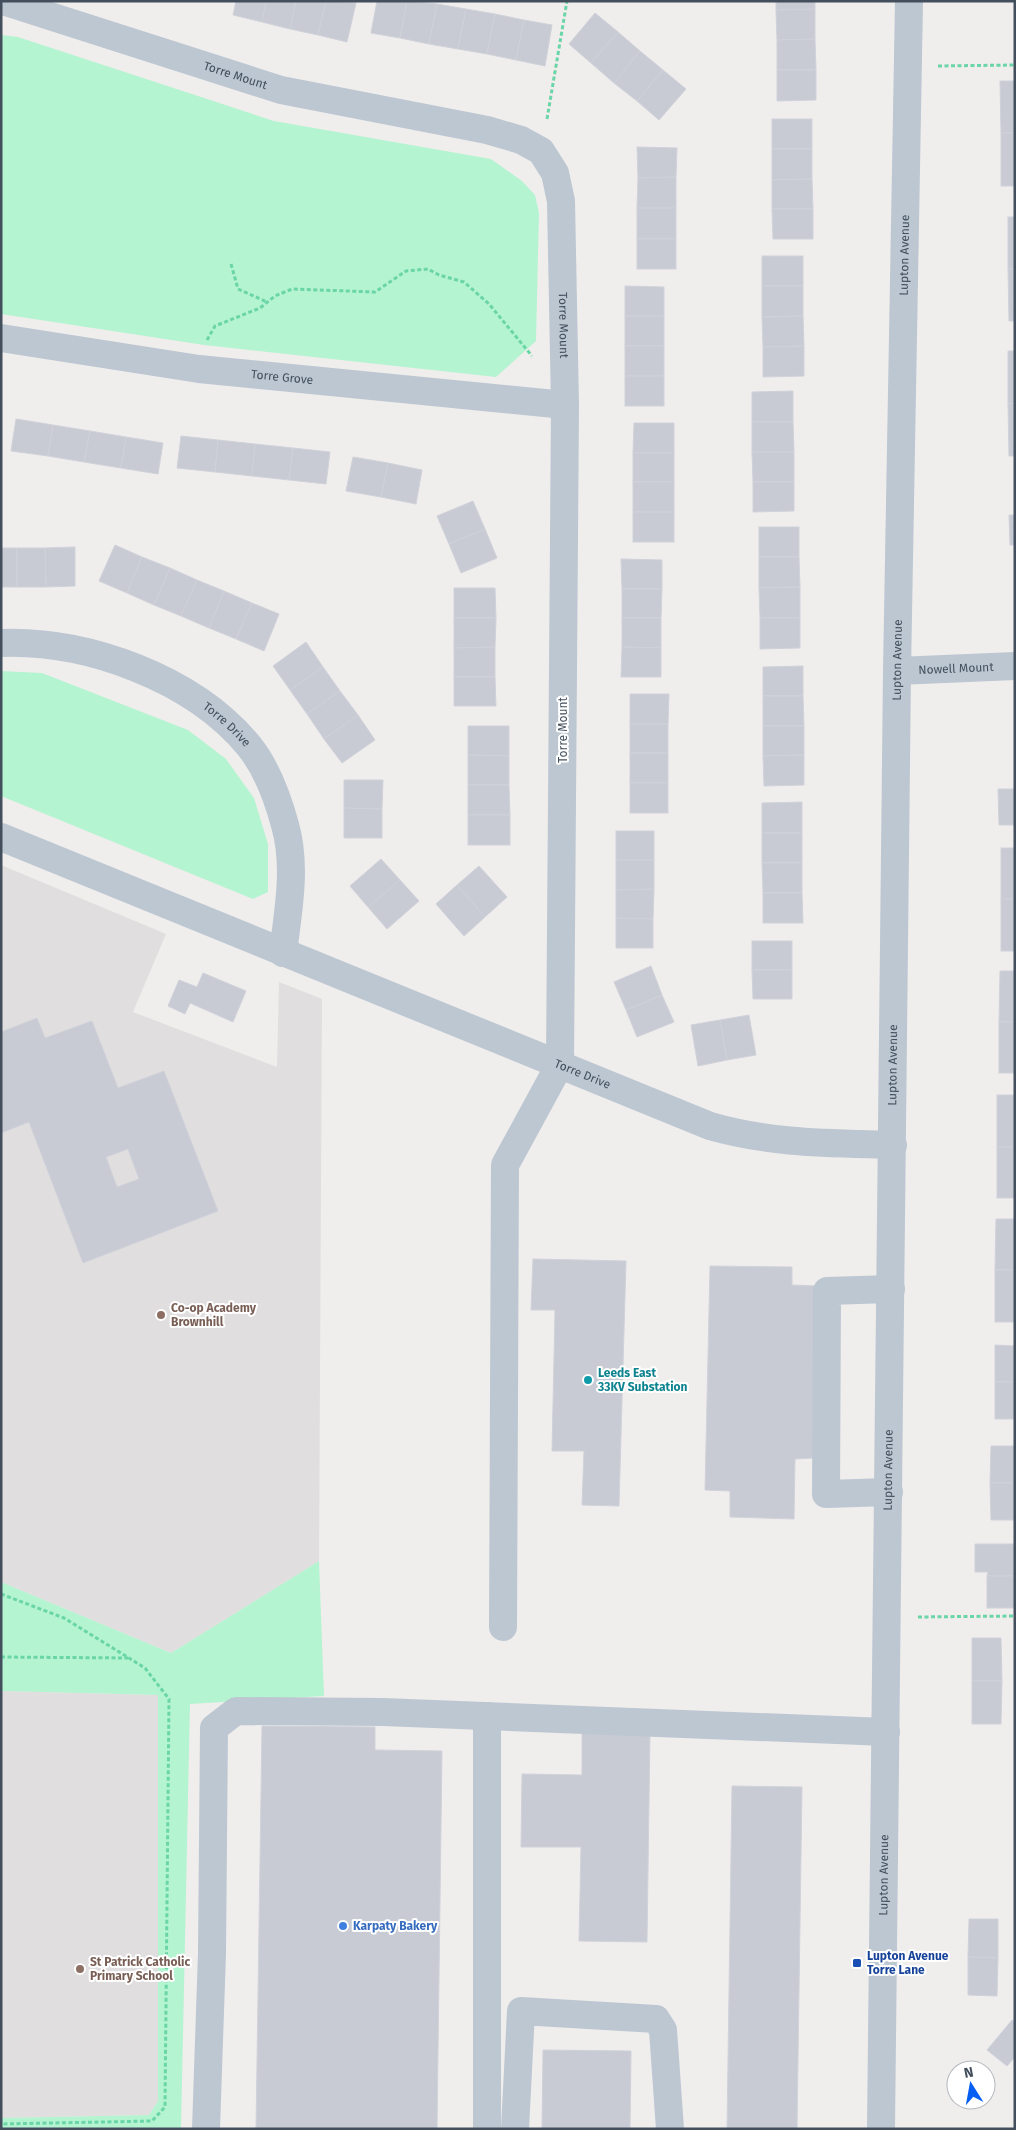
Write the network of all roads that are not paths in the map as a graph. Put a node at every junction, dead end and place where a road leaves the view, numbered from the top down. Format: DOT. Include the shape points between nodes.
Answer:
graph roads {
  1 [pos="3,1"];
  2 [pos="909,1"];
  3 [pos="1,338"];
  4 [pos="565,405"];
  5 [pos="1,643"];
  6 [pos="1015,666"];
  7 [pos="897,671"];
  8 [pos="1,837"];
  9 [pos="283,953"];
  10 [pos="560,1064"];
  11 [pos="893,1145"];
  12 [pos="891,1289"];
  13 [pos="889,1492"];
  14 [pos="503,1628"];
  15 [pos="487,1716"];
  16 [pos="886,1732"];
  17 [pos="206,2129"];
  18 [pos="487,2129"];
  19 [pos="515,2129"];
  20 [pos="670,2129"];
  21 [pos="880,2129"];
  1 -- 4 [label="street, Torre Mount" via="281,90 487,130 521,140 541,152 555,173 561,201"];
  2 -- 7 [label="street, Lupton Avenue"];
  3 -- 4 [label="street, Torre Grove" via="199,369"];
  4 -- 10 [label="street, Torre Mount"];
  5 -- 9 [label="street, Torre Drive" via="54,645 113,659 168,682 218,714 250,747 268,779 285,826 291,866"];
  6 -- 7 [label="street, Nowell Mount"];
  7 -- 11 [label="street, Lupton Avenue"];
  8 -- 9 [label="street, Torre Drive"];
  9 -- 10 [label="street, Torre Drive"];
  10 -- 11 [label="street, Torre Drive" via="710,1126 746,1136 780,1141"];
  10 -- 14 [label="street" via="506,1165"];
  11 -- 12 [label="street, Lupton Avenue"];
  12 -- 13 [label="street, Lupton Avenue"];
  12 -- 13 [label="street" via="827,1291 826,1494"];
  13 -- 16 [label="street, Lupton Avenue"];
  15 -- 16 [label="street"];
  15 -- 17 [label="street" via="236,1711 214,1728"];
  15 -- 18 [label="street"];
  16 -- 21 [label="street, Lupton Avenue"];
  19 -- 20 [label="street" via="521,2011 656,2019 663,2030"];
}
